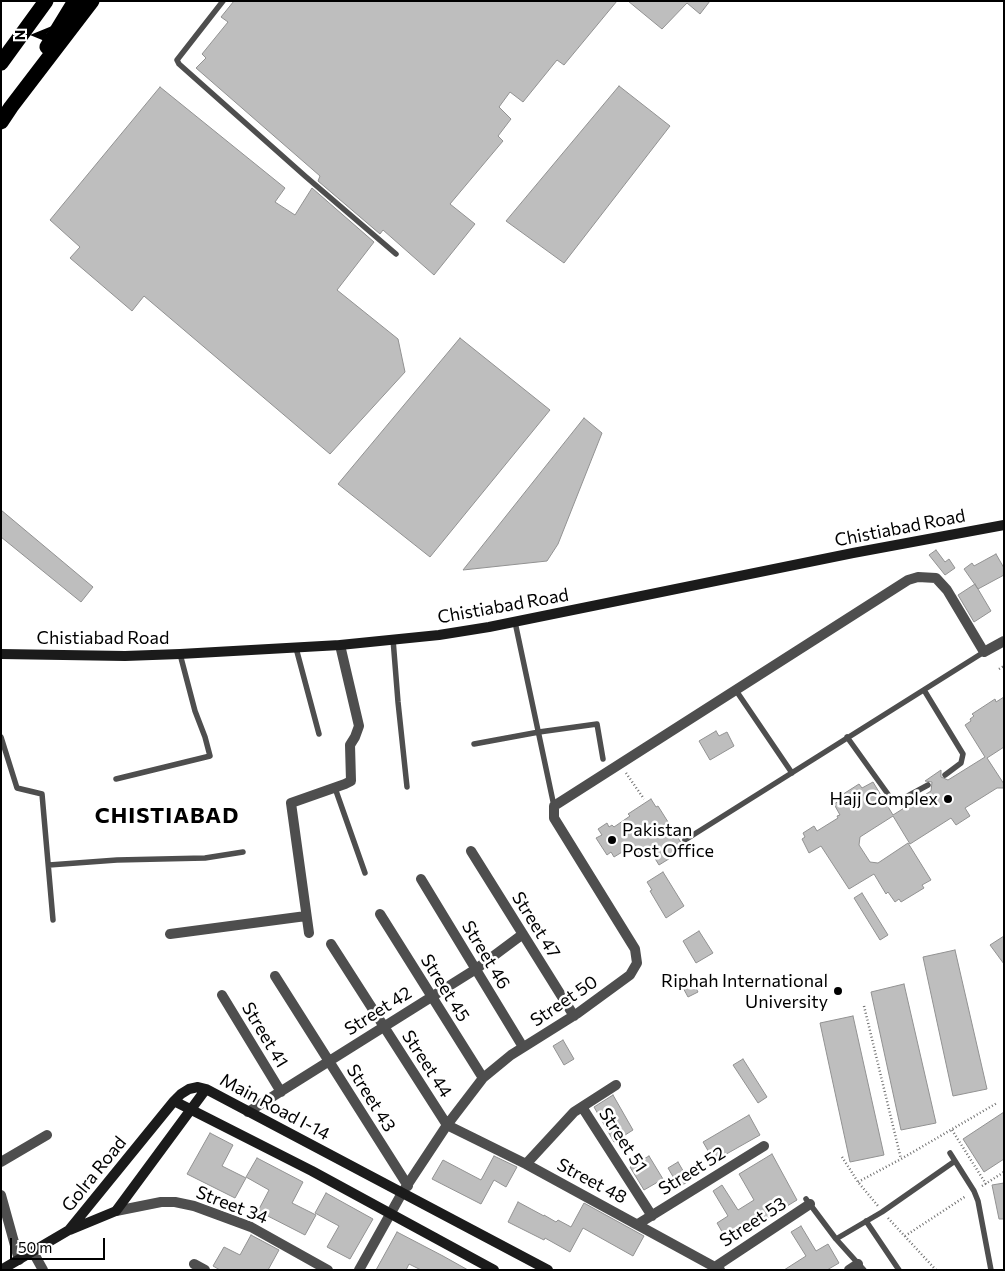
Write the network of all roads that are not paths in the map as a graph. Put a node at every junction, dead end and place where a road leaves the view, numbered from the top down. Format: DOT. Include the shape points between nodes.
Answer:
graph roads {
  1 [pos="37,1"];
  2 [pos="46,1"];
  3 [pos="75,1"];
  4 [pos="92,1"];
  5 [pos="223,1"];
  6 [pos="1,63"];
  7 [pos="11,107"];
  8 [pos="1,122"];
  9 [pos="396,254"];
  10 [pos="1004,524"];
  11 [pos="515,622"];
  12 [pos="393,640"];
  13 [pos="1004,641"];
  14 [pos="340,644"];
  15 [pos="296,648"];
  16 [pos="984,652"];
  17 [pos="1,654"];
  18 [pos="180,654"];
  19 [pos="735,689"];
  20 [pos="924,690"];
  21 [pos="539,732"];
  22 [pos="319,734"];
  23 [pos="1,737"];
  24 [pos="847,737"];
  25 [pos="474,744"];
  26 [pos="603,759"];
  27 [pos="792,773"];
  28 [pos="945,776"];
  29 [pos="116,779"];
  30 [pos="928,785"];
  31 [pos="407,787"];
  32 [pos="335,788"];
  33 [pos="554,806"];
  34 [pos="685,840"];
  35 [pos="471,851"];
  36 [pos="243,852"];
  37 [pos="49,865"];
  38 [pos="365,872"];
  39 [pos="421,879"];
  40 [pos="380,914"];
  41 [pos="306,916"];
  42 [pos="53,920"];
  43 [pos="309,933"];
  44 [pos="170,934"];
  45 [pos="523,934"];
  46 [pos="332,944"];
  47 [pos="476,969"];
  48 [pos="275,976"];
  49 [pos="222,995"];
  50 [pos="431,997"];
  51 [pos="574,1016"];
  52 [pos="383,1027"];
  53 [pos="523,1047"];
  54 [pos="329,1062"];
  55 [pos="483,1078"];
  56 [pos="616,1085"];
  57 [pos="206,1089"];
  58 [pos="281,1092"];
  59 [pos="174,1101"];
  60 [pos="582,1107"];
  61 [pos="191,1110"];
  62 [pos="248,1112"];
  63 [pos="447,1124"];
  64 [pos="47,1135"];
  65 [pos="764,1146"];
  66 [pos="950,1152"];
  67 [pos="955,1161"];
  68 [pos="1,1162"];
  69 [pos="526,1164"];
  70 [pos="405,1190"];
  71 [pos="1,1196"];
  72 [pos="808,1202"];
  73 [pos="116,1211"];
  74 [pos="390,1214"];
  75 [pos="652,1216"];
  76 [pos="866,1221"];
  77 [pos="638,1224"];
  78 [pos="69,1230"];
  79 [pos="836,1239"];
  80 [pos="33,1252"];
  81 [pos="19,1260"];
  82 [pos="194,1264"];
  83 [pos="701,1266"];
  84 [pos="861,1267"];
  85 [pos="717,1268"];
  86 [pos="1,1270"];
  87 [pos="43,1270"];
  88 [pos="204,1270"];
  89 [pos="328,1270"];
  90 [pos="359,1270"];
  91 [pos="494,1270"];
  92 [pos="548,1270"];
  93 [pos="848,1270"];
  94 [pos="899,1270"];
  95 [pos="991,1270"];
  1 -- 6 [label="highway"];
  2 -- 6 [label="highway"];
  3 -- 7 [label="highway"];
  4 -- 7 [label="highway"];
  5 -- 9 [label="lane" via="178,64"];
  7 -- 8 [label="highway"];
  10 -- 11 [label="main road, Chistiabad Road"];
  11 -- 12 [label="main road, Chistiabad Road"];
  11 -- 21 [label="lane"];
  12 -- 14 [label="main road, Chistiabad Road"];
  12 -- 31 [label="lane"];
  13 -- 16 [label="street"];
  14 -- 15 [label="main road, Chistiabad Road"];
  14 -- 32 [label="street" via="359,726 350,744 351,781"];
  15 -- 18 [label="main road, Chistiabad Road"];
  15 -- 22 [label="lane"];
  16 -- 19 [label="street" via="948,590 936,578 918,577 908,580"];
  16 -- 20 [label="lane"];
  17 -- 18 [label="main road, Chistiabad Road"];
  18 -- 29 [label="lane" via="210,756"];
  19 -- 27 [label="lane"];
  19 -- 33 [label="street"];
  20 -- 24 [label="lane"];
  20 -- 28 [label="lane" via="963,754 961,763"];
  21 -- 25 [label="lane"];
  21 -- 26 [label="lane" via="597,724"];
  21 -- 33 [label="lane"];
  23 -- 37 [label="lane" via="17,788 42,794"];
  24 -- 27 [label="lane"];
  24 -- 30 [label="lane" via="890,798 899,800"];
  27 -- 34 [label="lane"];
  32 -- 38 [label="lane"];
  32 -- 41 [label="street" via="291,803"];
  33 -- 51 [label="street, Street 50" via="554,818 635,949 637,963 630,975"];
  35 -- 45 [label="street, Street 47"];
  36 -- 37 [label="lane" via="205,858"];
  37 -- 42 [label="lane"];
  39 -- 47 [label="street, Street 46"];
  40 -- 50 [label="street, Street 45"];
  41 -- 43 [label="street"];
  41 -- 44 [label="street"];
  45 -- 47 [label="street, Street 42"];
  45 -- 51 [label="street, Street 47"];
  46 -- 52 [label="street, Street 44"];
  47 -- 50 [label="street, Street 42"];
  47 -- 53 [label="street, Street 46"];
  48 -- 54 [label="street, Street 43"];
  49 -- 58 [label="street, Street 41"];
  50 -- 52 [label="street, Street 42"];
  50 -- 55 [label="street, Street 45"];
  51 -- 53 [label="street, Street 50"];
  52 -- 54 [label="street, Street 42"];
  52 -- 63 [label="street, Street 44"];
  53 -- 55 [label="street, Street 50"];
  54 -- 58 [label="street, Street 42"];
  54 -- 70 [label="street, Street 43"];
  55 -- 63 [label="street, Street 50"];
  56 -- 60 [label="street"];
  57 -- 59 [label="main road, Main Road I-14" via="189,1089"];
  57 -- 61 [label="main road"];
  57 -- 62 [label="main road, Main Road I-14"];
  58 -- 62 [label="street, Street 42"];
  59 -- 61 [label="main road"];
  59 -- 78 [label="main road, Golra Road"];
  60 -- 69 [label="street"];
  60 -- 75 [label="street, Street 51"];
  61 -- 73 [label="main road"];
  61 -- 74 [label="main road"];
  62 -- 70 [label="main road, Main Road I-14"];
  63 -- 69 [label="street, Street 48"];
  63 -- 70 [label="street, Street 50"];
  64 -- 68 [label="street"];
  65 -- 75 [label="street, Street 52"];
  66 -- 67 [label="lane"];
  67 -- 76 [label="lane"];
  67 -- 95 [label="lane" via="978,1201"];
  69 -- 77 [label="street, Street 48"];
  70 -- 74 [label="street, Street 50"];
  70 -- 92 [label="main road, Main Road I-14"];
  71 -- 81 [label="street"];
  72 -- 79 [label="lane"];
  72 -- 85 [label="street, Street 53"];
  73 -- 78 [label="main road"];
  73 -- 89 [label="street, Street 34" via="161,1202 194,1206 251,1227"];
  74 -- 90 [label="street, Street 50"];
  74 -- 91 [label="main road"];
  75 -- 77 [label="street, Street 52"];
  76 -- 79 [label="lane"];
  76 -- 94 [label="lane"];
  77 -- 83 [label="street, Street 48"];
  78 -- 80 [label="main road, Golra Road"];
  79 -- 84 [label="lane"];
  80 -- 81 [label="main road, Golra Road"];
  80 -- 87 [label="street"];
  81 -- 86 [label="main road, Golra Road"];
  82 -- 88 [label="street"];
  83 -- 85 [label="street, Street 48"];
  84 -- 93 [label="street"];
}
